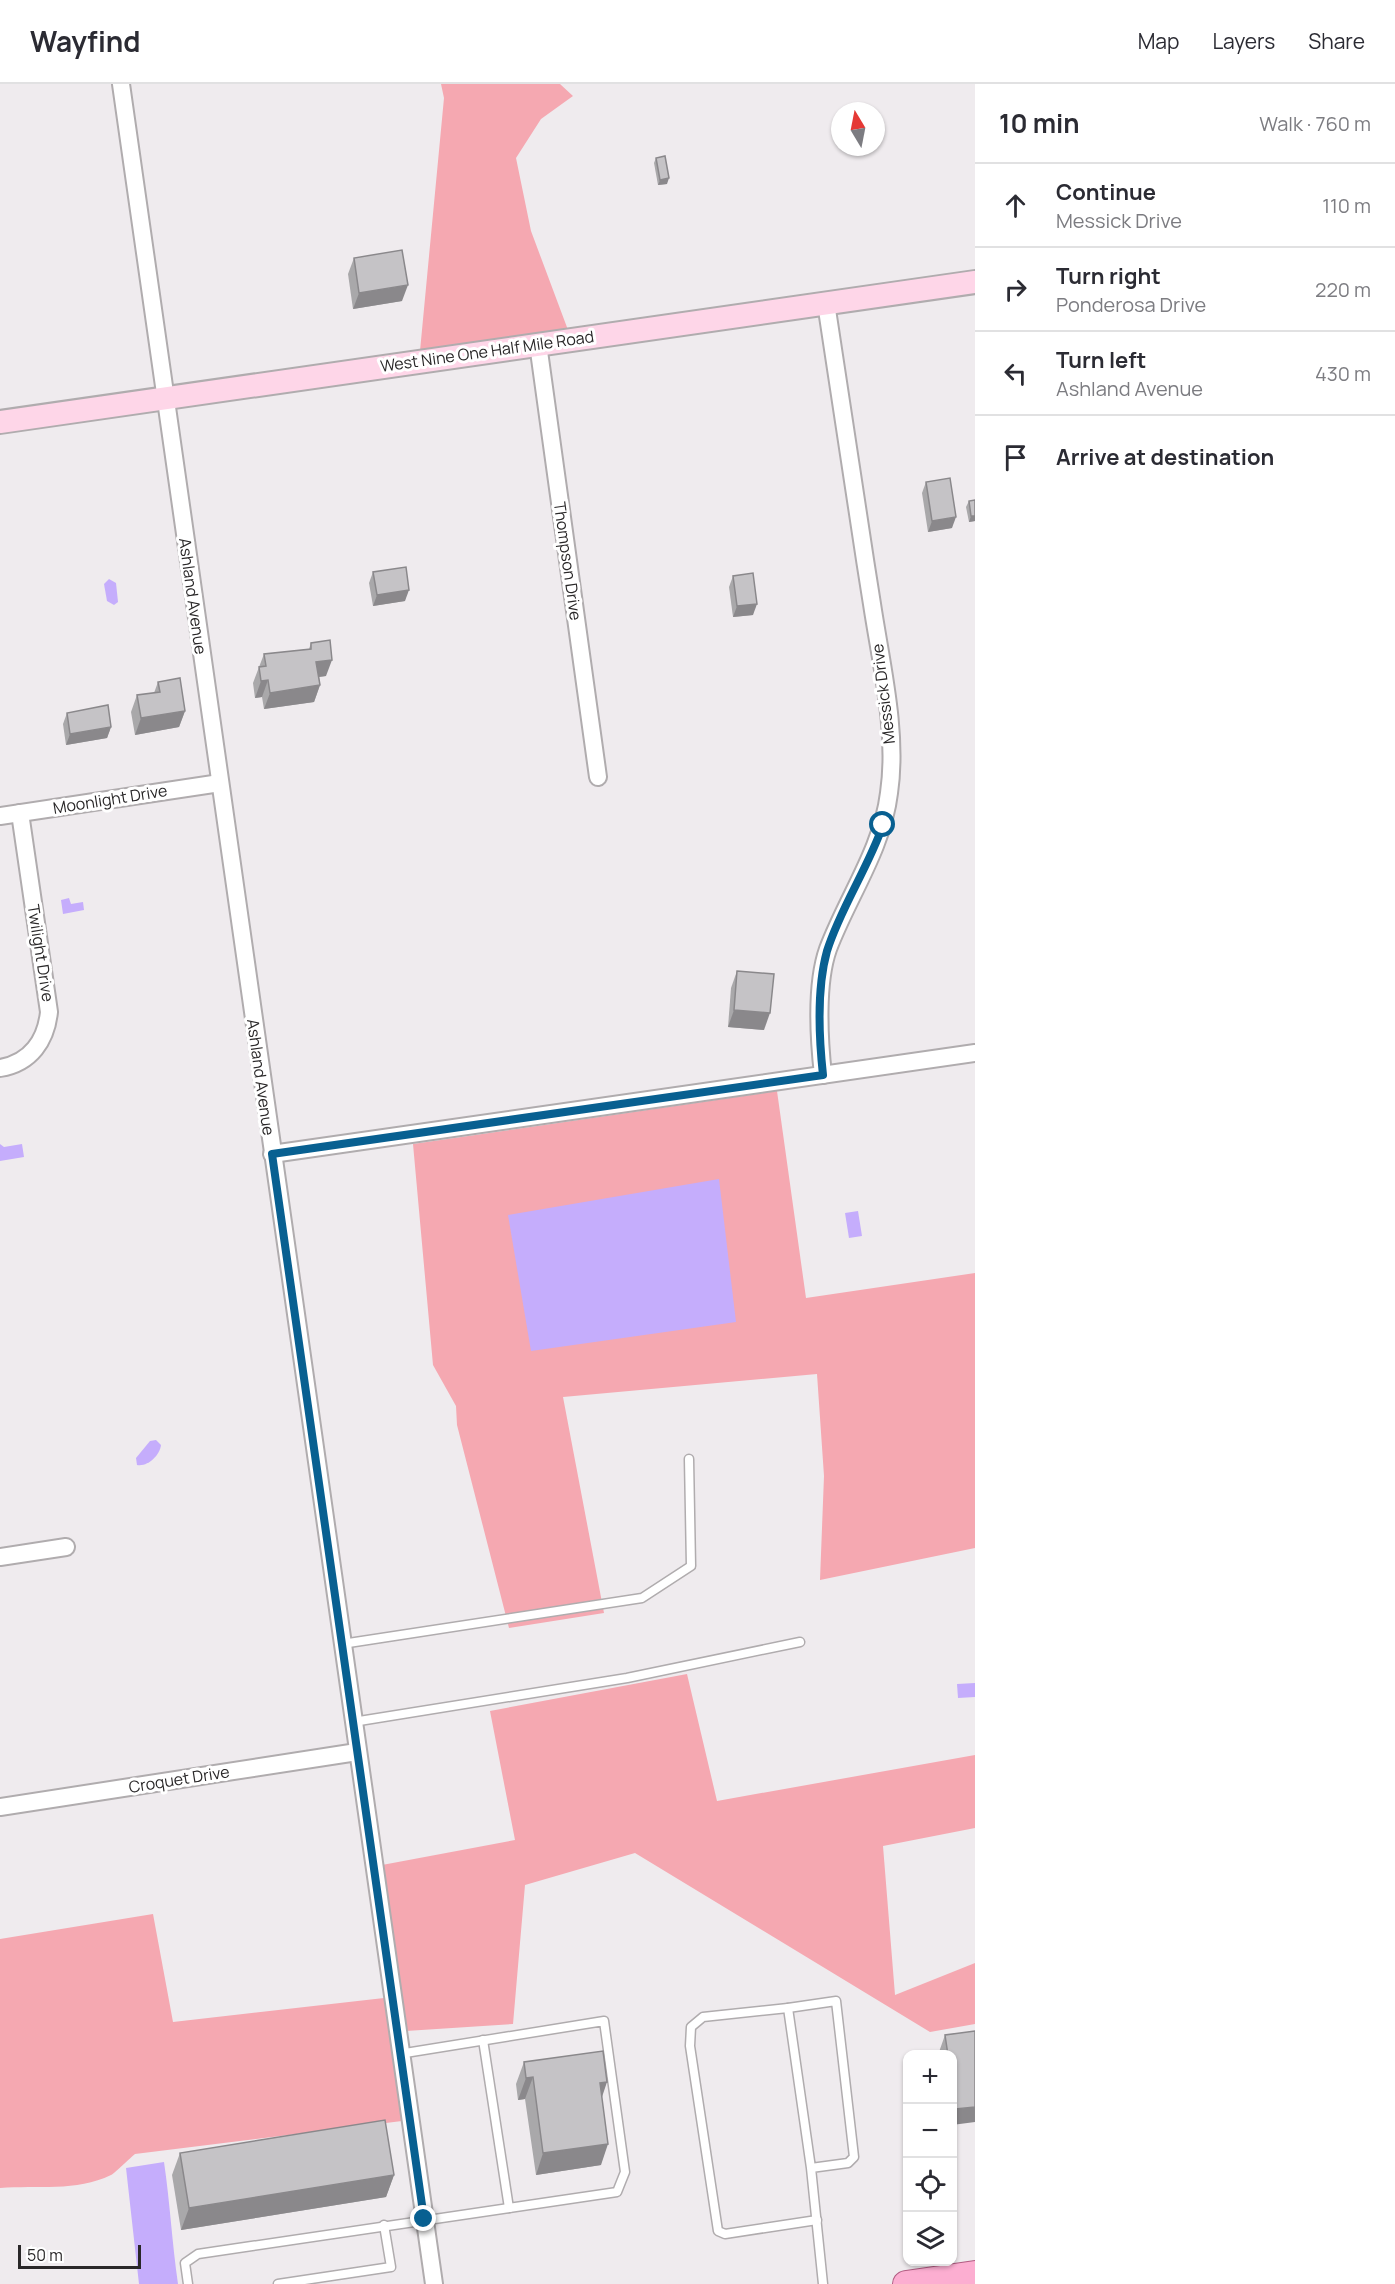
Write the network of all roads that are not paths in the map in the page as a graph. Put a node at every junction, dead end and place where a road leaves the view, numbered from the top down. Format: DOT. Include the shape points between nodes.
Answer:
graph roads {
  1 [pos="121,84"];
  2 [pos="975,282"];
  3 [pos="826,303"];
  4 [pos="538,344"];
  5 [pos="164,397"];
  6 [pos="0,422"];
  7 [pos="598,777"];
  8 [pos="220,783"];
  9 [pos="20,813"];
  10 [pos="0,816"];
  11 [pos="975,1053"];
  12 [pos="0,1068"];
  13 [pos="823,1075"];
  14 [pos="272,1154"];
  15 [pos="689,1459"];
  16 [pos="66,1547"];
  17 [pos="0,1557"];
  18 [pos="800,1642"];
  19 [pos="342,1644"];
  20 [pos="353,1722"];
  21 [pos="357,1752"];
  22 [pos="0,1807"];
  23 [pos="788,2008"];
  24 [pos="483,2040"];
  25 [pos="399,2054"];
  26 [pos="811,2168"];
  27 [pos="509,2208"];
  28 [pos="424,2219"];
  29 [pos="817,2220"];
  30 [pos="384,2225"];
  31 [pos="975,2274"];
  32 [pos="188,2284"];
  33 [pos="278,2284"];
  34 [pos="434,2284"];
  35 [pos="823,2284"];
  36 [pos="906,2284"];
  1 -- 5 [label="street, Ashland Avenue"];
  2 -- 3 [label="street, West Nine One Half Mile Road"];
  3 -- 4 [label="street, West Nine One Half Mile Road"];
  3 -- 13 [label="street, Messick Drive" via="880,656 891,776 883,825 872,856 827,951 822,982"];
  4 -- 5 [label="street, West Nine One Half Mile Road"];
  4 -- 7 [label="street, Thompson Drive"];
  5 -- 6 [label="street, West Nine One Half Mile Road"];
  5 -- 8 [label="street, Ashland Avenue"];
  8 -- 9 [label="street, Moonlight Drive"];
  8 -- 14 [label="street, Ashland Avenue"];
  9 -- 10 [label="street, Moonlight Drive"];
  9 -- 12 [label="street, Twilight Drive" via="50,1011 48,1028 36,1049 18,1063"];
  11 -- 13 [label="street"];
  13 -- 14 [label="street"];
  14 -- 19 [label="street, Ashland Avenue"];
  15 -- 19 [label="lane" via="691,1566 642,1599"];
  16 -- 17 [label="street"];
  18 -- 20 [label="lane" via="627,1678"];
  19 -- 20 [label="street, Ashland Avenue"];
  20 -- 21 [label="street, Ashland Avenue"];
  21 -- 22 [label="street, Croquet Drive"];
  21 -- 25 [label="street, Ashland Avenue"];
  23 -- 26 [label="lane"];
  23 -- 26 [label="lane" via="836,2001 854,2157 848,2163"];
  23 -- 29 [label="lane" via="703,2017 691,2027 690,2046 718,2231 725,2234"];
  24 -- 25 [label="lane"];
  24 -- 27 [label="lane"];
  24 -- 27 [label="lane" via="604,2021 625,2172 622,2183 617,2192 609,2195"];
  25 -- 28 [label="street, Ashland Avenue"];
  26 -- 29 [label="lane"];
  27 -- 28 [label="lane"];
  28 -- 30 [label="lane"];
  28 -- 34 [label="street, Ashland Avenue"];
  29 -- 35 [label="lane"];
  30 -- 32 [label="lane" via="198,2254 185,2263"];
  30 -- 33 [label="lane" via="391,2267"];
  31 -- 36 [label="main road"];
}
